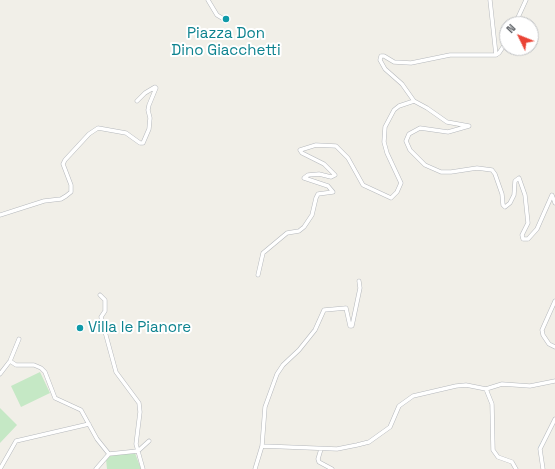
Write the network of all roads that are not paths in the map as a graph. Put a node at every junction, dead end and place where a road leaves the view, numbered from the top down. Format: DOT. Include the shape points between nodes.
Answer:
graph roads {
  1 [pos="208,0"];
  2 [pos="490,0"];
  3 [pos="526,0"];
  4 [pos="519,16"];
  5 [pos="222,18"];
  6 [pos="499,53"];
  7 [pos="496,55"];
  8 [pos="137,101"];
  9 [pos="414,101"];
  10 [pos="555,203"];
  11 [pos="0,215"];
  12 [pos="258,275"];
  13 [pos="359,281"];
  14 [pos="100,295"];
  15 [pos="555,301"];
  16 [pos="19,339"];
  17 [pos="555,347"];
  18 [pos="10,361"];
  19 [pos="0,374"];
  20 [pos="555,381"];
  21 [pos="486,389"];
  22 [pos="555,419"];
  23 [pos="89,424"];
  24 [pos="149,441"];
  25 [pos="262,446"];
  26 [pos="321,449"];
  27 [pos="138,451"];
  28 [pos="109,454"];
  29 [pos="2,464"];
  30 [pos="0,469"];
  31 [pos="5,469"];
  32 [pos="96,469"];
  33 [pos="143,469"];
  34 [pos="255,469"];
  35 [pos="332,469"];
  36 [pos="516,469"];
  37 [pos="543,469"];
  1 -- 5 [label="street"];
  2 -- 7 [label="street"];
  3 -- 4 [label="street"];
  6 -- 7 [label="street"];
  7 -- 9 [label="street" via="450,55 411,63 394,62 381,56 380,60 385,69 402,84"];
  8 -- 11 [label="street" via="145,93 156,88 148,105 149,129 143,142 140,143 126,133 98,128 63,164 72,185 71,192 61,199 44,201"];
  9 -- 10 [label="street" via="447,122 469,126 448,132 420,128 409,134 406,141 410,150 425,165 441,172 477,168 492,170 505,207 512,199 515,181 519,178 525,195 528,223 522,235 523,239 528,239 537,229 552,195"];
  9 -- 12 [label="street" via="394,110 385,127 386,152 401,183 391,198 363,185 348,158 336,146 316,145 300,150 324,164 335,175 308,175 304,178 328,186 332,192 318,194 312,214 304,227 299,231 287,233 263,253"];
  13 -- 25 [label="street" via="360,288 352,326 346,308 324,310 315,330 277,374 265,407"];
  14 -- 27 [label="street" via="105,300 105,311 101,317 116,372 139,404 136,444"];
  15 -- 17 [label="street" via="542,330 549,344"];
  16 -- 18 [label="street"];
  18 -- 19 [label="street"];
  18 -- 23 [label="street" via="16,365 40,368 55,398 81,410"];
  20 -- 21 [label="street" via="537,386 502,384"];
  21 -- 26 [label="street" via="466,385 413,396 400,406 390,427 369,442 337,449"];
  21 -- 36 [label="street" via="492,404 493,450 498,457 512,462"];
  22 -- 37 [label="street" via="540,449"];
  23 -- 28 [label="street"];
  23 -- 29 [label="street" via="20,439 14,443"];
  24 -- 27 [label="street"];
  25 -- 26 [label="street"];
  25 -- 34 [label="street"];
  26 -- 35 [label="street" via="319,462"];
  27 -- 28 [label="street"];
  27 -- 33 [label="street"];
  28 -- 32 [label="street"];
  29 -- 30 [label="street"];
  29 -- 31 [label="street"];
}
